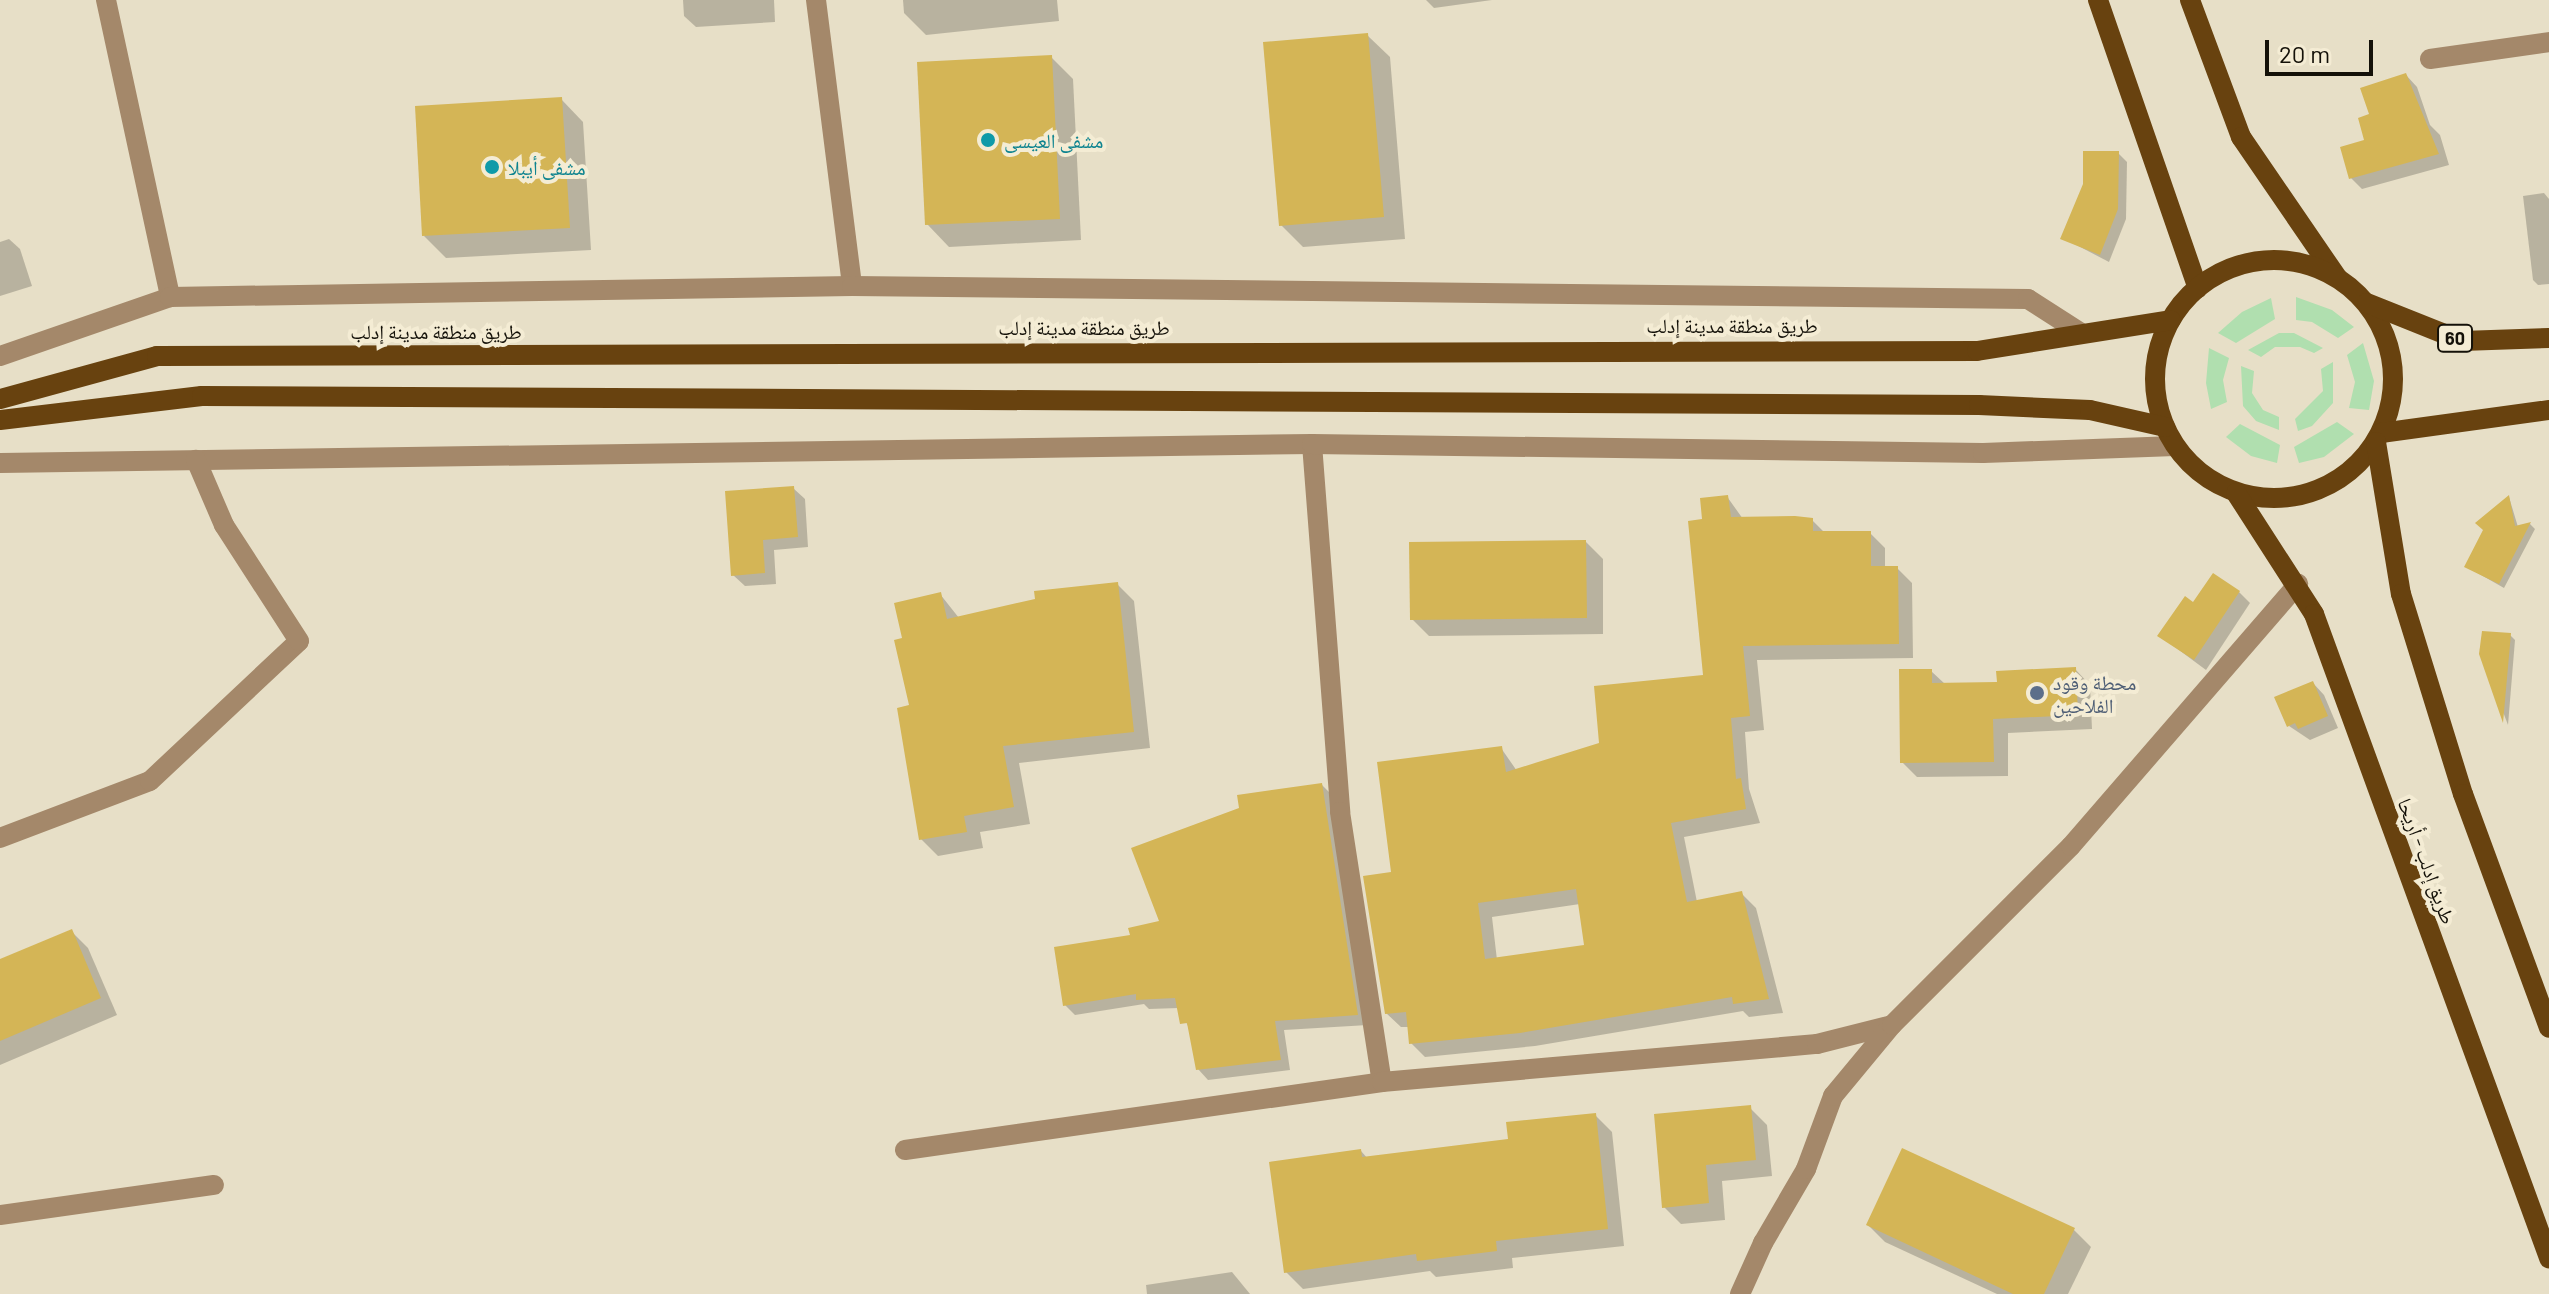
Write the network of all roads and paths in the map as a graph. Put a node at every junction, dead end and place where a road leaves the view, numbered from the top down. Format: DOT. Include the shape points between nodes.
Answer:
graph roads {
  1 [pos="106,0"];
  2 [pos="816,0"];
  3 [pos="2098,0"];
  4 [pos="2190,0"];
  5 [pos="2549,42"];
  6 [pos="2430,59"];
  7 [pos="2337,277"];
  8 [pos="852,286"];
  9 [pos="2198,288"];
  10 [pos="170,297"];
  11 [pos="2367,303"];
  12 [pos="2171,320"];
  13 [pos="2081,333"];
  14 [pos="2549,338"];
  15 [pos="0,356"];
  16 [pos="0,399"];
  17 [pos="2549,410"];
  18 [pos="0,420"];
  19 [pos="2165,427"];
  20 [pos="2379,437"];
  21 [pos="1312,444"];
  22 [pos="2175,446"];
  23 [pos="196,460"];
  24 [pos="0,463"];
  25 [pos="2236,493"];
  26 [pos="2298,584"];
  27 [pos="0,838"];
  28 [pos="1892,1025"];
  29 [pos="2549,1028"];
  30 [pos="1382,1082"];
  31 [pos="905,1150"];
  32 [pos="214,1185"];
  33 [pos="0,1215"];
  34 [pos="2549,1258"];
  35 [pos="1740,1294"];
  1 -- 10 [label="street"];
  2 -- 8 [label="street"];
  3 -- 9 [label="main road"];
  4 -- 7 [label="main road" via="2241,137"];
  5 -- 6 [label="street"];
  7 -- 9 [label="main road" via="2276,260 2234,267"];
  7 -- 11 [label="main road"];
  8 -- 10 [label="street"];
  8 -- 13 [label="street" via="2028,299"];
  9 -- 12 [label="main road"];
  10 -- 15 [label="street"];
  11 -- 14 [label="main road, 60" via="2462,341"];
  11 -- 20 [label="main road" via="2389,343 2393,365 2390,411"];
  12 -- 13 [label="main road, طريق منطقة مدينة إدلب"];
  12 -- 19 [label="main road" via="2156,362 2158,406"];
  13 -- 16 [label="main road, طريق منطقة مدينة إدلب" via="1977,351 157,356"];
  17 -- 20 [label="main road"];
  18 -- 19 [label="main road" via="233,396 1979,405 2090,410"];
  19 -- 22 [label="main road"];
  20 -- 25 [label="main road" via="2345,475 2326,487 2281,498"];
  20 -- 29 [label="main road" via="2401,594 2463,794"];
  21 -- 22 [label="street" via="1983,453"];
  21 -- 23 [label="street"];
  21 -- 30 [label="street" via="1340,812"];
  22 -- 25 [label="main road" via="2202,474"];
  23 -- 24 [label="street"];
  23 -- 27 [label="street" via="224,525 299,641 150,781"];
  25 -- 26 [label="main road, طريق إدلب - أريحا"];
  26 -- 28 [label="street" via="2071,846"];
  26 -- 34 [label="main road, طريق إدلب - أريحا" via="2314,614"];
  28 -- 30 [label="street" via="1817,1044"];
  28 -- 35 [label="street" via="1833,1096 1806,1169"];
  30 -- 31 [label="street"];
  32 -- 33 [label="street"];
}
